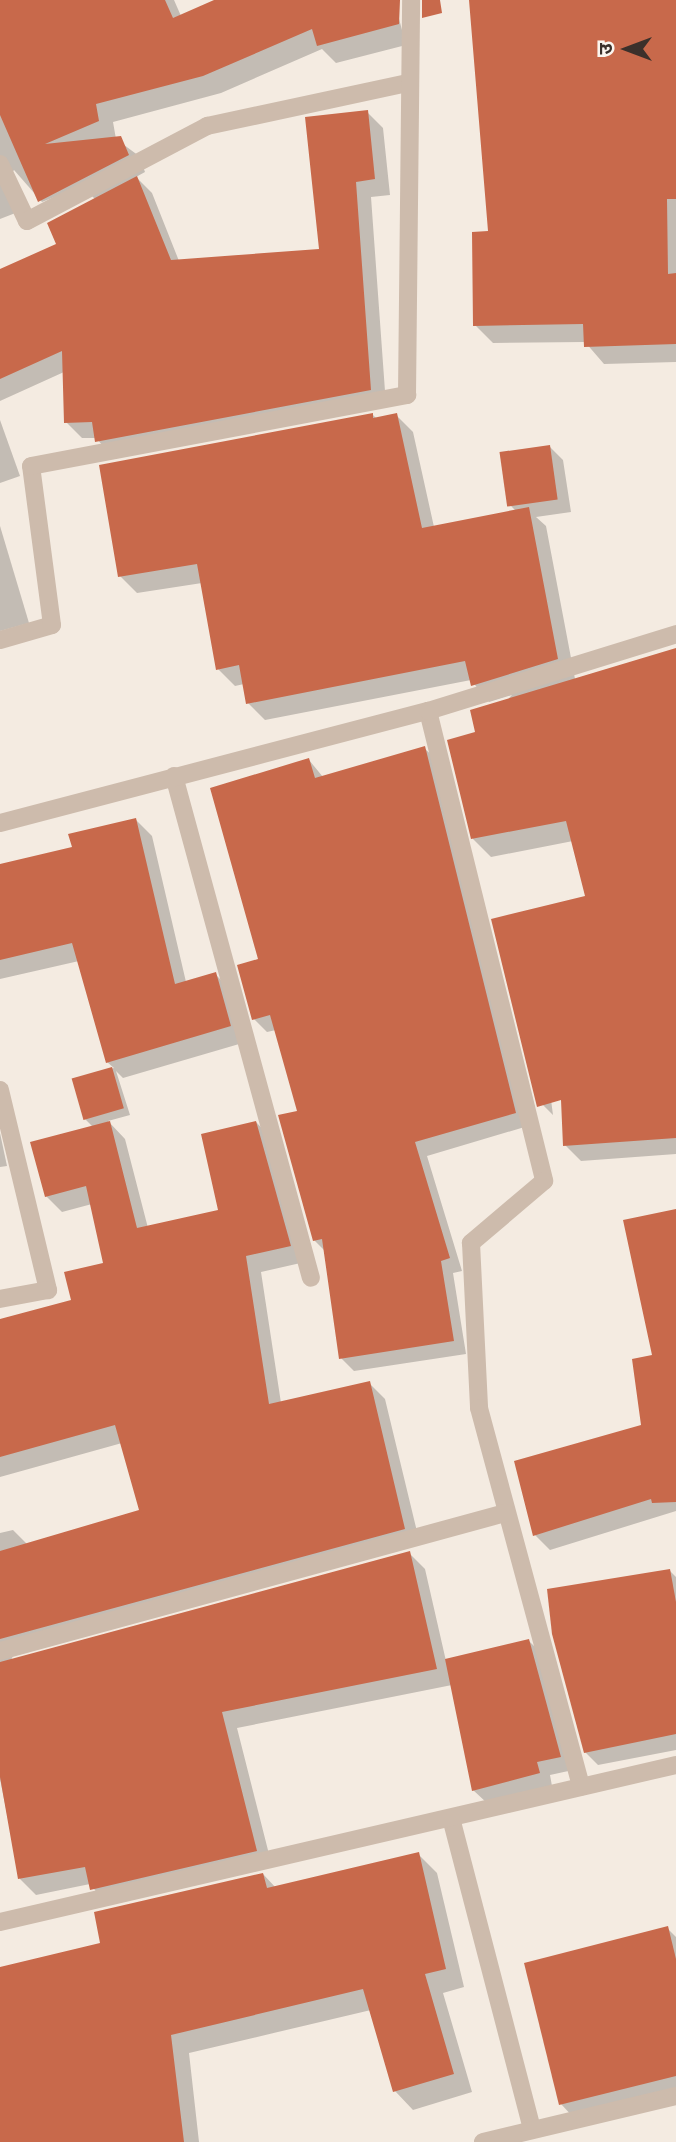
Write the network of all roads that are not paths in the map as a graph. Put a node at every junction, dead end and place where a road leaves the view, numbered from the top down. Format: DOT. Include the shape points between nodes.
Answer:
graph roads {
  1 [pos="411,0"];
  2 [pos="407,83"];
  3 [pos="0,164"];
  4 [pos="676,634"];
  5 [pos="0,640"];
  6 [pos="428,711"];
  7 [pos="174,776"];
  8 [pos="0,823"];
  9 [pos="0,1090"];
  10 [pos="311,1278"];
  11 [pos="0,1299"];
  12 [pos="505,1513"];
  13 [pos="0,1651"];
  14 [pos="676,1765"];
  15 [pos="581,1787"];
  16 [pos="451,1818"];
  17 [pos="0,1922"];
  18 [pos="676,2096"];
  19 [pos="532,2130"];
  20 [pos="482,2142"];
  1 -- 2 [label="street"];
  2 -- 3 [label="street" via="207,126 27,221"];
  2 -- 5 [label="street" via="407,395 31,466 52,625"];
  4 -- 6 [label="street"];
  6 -- 7 [label="street"];
  6 -- 12 [label="street" via="544,1181 471,1243 479,1408"];
  7 -- 8 [label="street"];
  7 -- 10 [label="street"];
  9 -- 11 [label="street" via="48,1290"];
  12 -- 13 [label="street"];
  12 -- 15 [label="street"];
  14 -- 15 [label="street"];
  15 -- 16 [label="street"];
  16 -- 17 [label="street"];
  16 -- 19 [label="street"];
  18 -- 19 [label="street"];
  19 -- 20 [label="street"];
}
